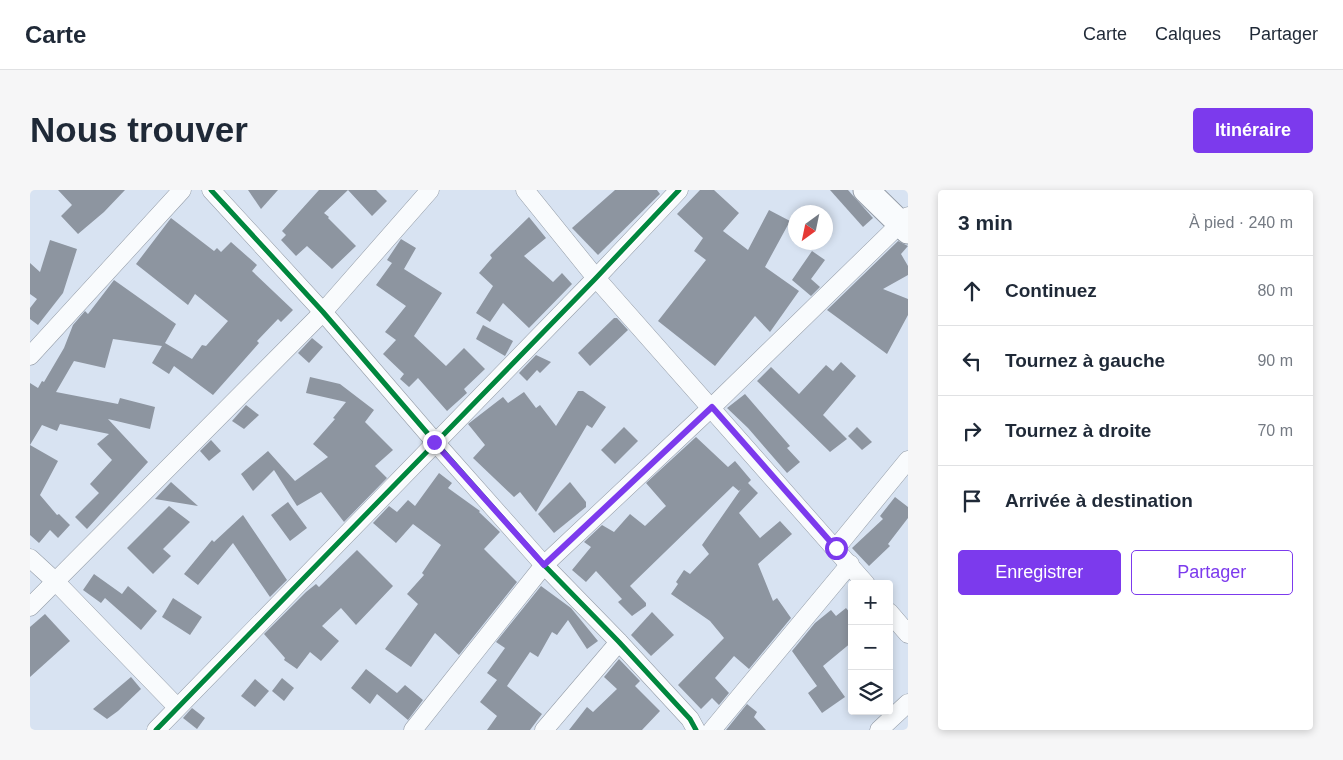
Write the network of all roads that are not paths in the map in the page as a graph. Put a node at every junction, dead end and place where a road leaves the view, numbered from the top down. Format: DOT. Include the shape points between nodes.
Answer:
graph roads {
  1 [pos="182,190"];
  2 [pos="211,190"];
  3 [pos="430,190"];
  4 [pos="525,190"];
  5 [pos="679,190"];
  6 [pos="866,190"];
  7 [pos="905,223"];
  8 [pos="596,278"];
  9 [pos="323,312"];
  10 [pos="30,356"];
  11 [pos="712,407"];
  12 [pos="434,442"];
  13 [pos="908,460"];
  14 [pos="836,548"];
  15 [pos="30,558"];
  16 [pos="850,564"];
  17 [pos="544,565"];
  18 [pos="863,580"];
  19 [pos="55,581"];
  20 [pos="30,607"];
  21 [pos="893,617"];
  22 [pos="908,634"];
  23 [pos="619,642"];
  24 [pos="908,703"];
  25 [pos="177,707"];
  26 [pos="689,726"];
  27 [pos="156,730"];
  28 [pos="412,730"];
  29 [pos="544,730"];
  30 [pos="712,730"];
  31 [pos="879,730"];
  1 -- 10 [label="street"];
  2 -- 9 [label="street"];
  3 -- 9 [label="street"];
  4 -- 8 [label="street"];
  5 -- 8 [label="street"];
  6 -- 7 [label="main road"];
  7 -- 11 [label="street"];
  8 -- 11 [label="street"];
  8 -- 12 [label="street"];
  9 -- 12 [label="street"];
  9 -- 19 [label="street"];
  11 -- 14 [label="street"];
  11 -- 17 [label="street"];
  12 -- 17 [label="street"];
  12 -- 25 [label="street"];
  13 -- 14 [label="street"];
  14 -- 16 [label="street"];
  15 -- 19 [label="street"];
  16 -- 18 [label="street"];
  16 -- 30 [label="street"];
  17 -- 23 [label="street"];
  17 -- 28 [label="street"];
  19 -- 20 [label="street"];
  19 -- 25 [label="street"];
  21 -- 22 [label="street"];
  23 -- 26 [label="street"];
  23 -- 29 [label="street"];
  24 -- 31 [label="street"];
  25 -- 27 [label="street"];
}
